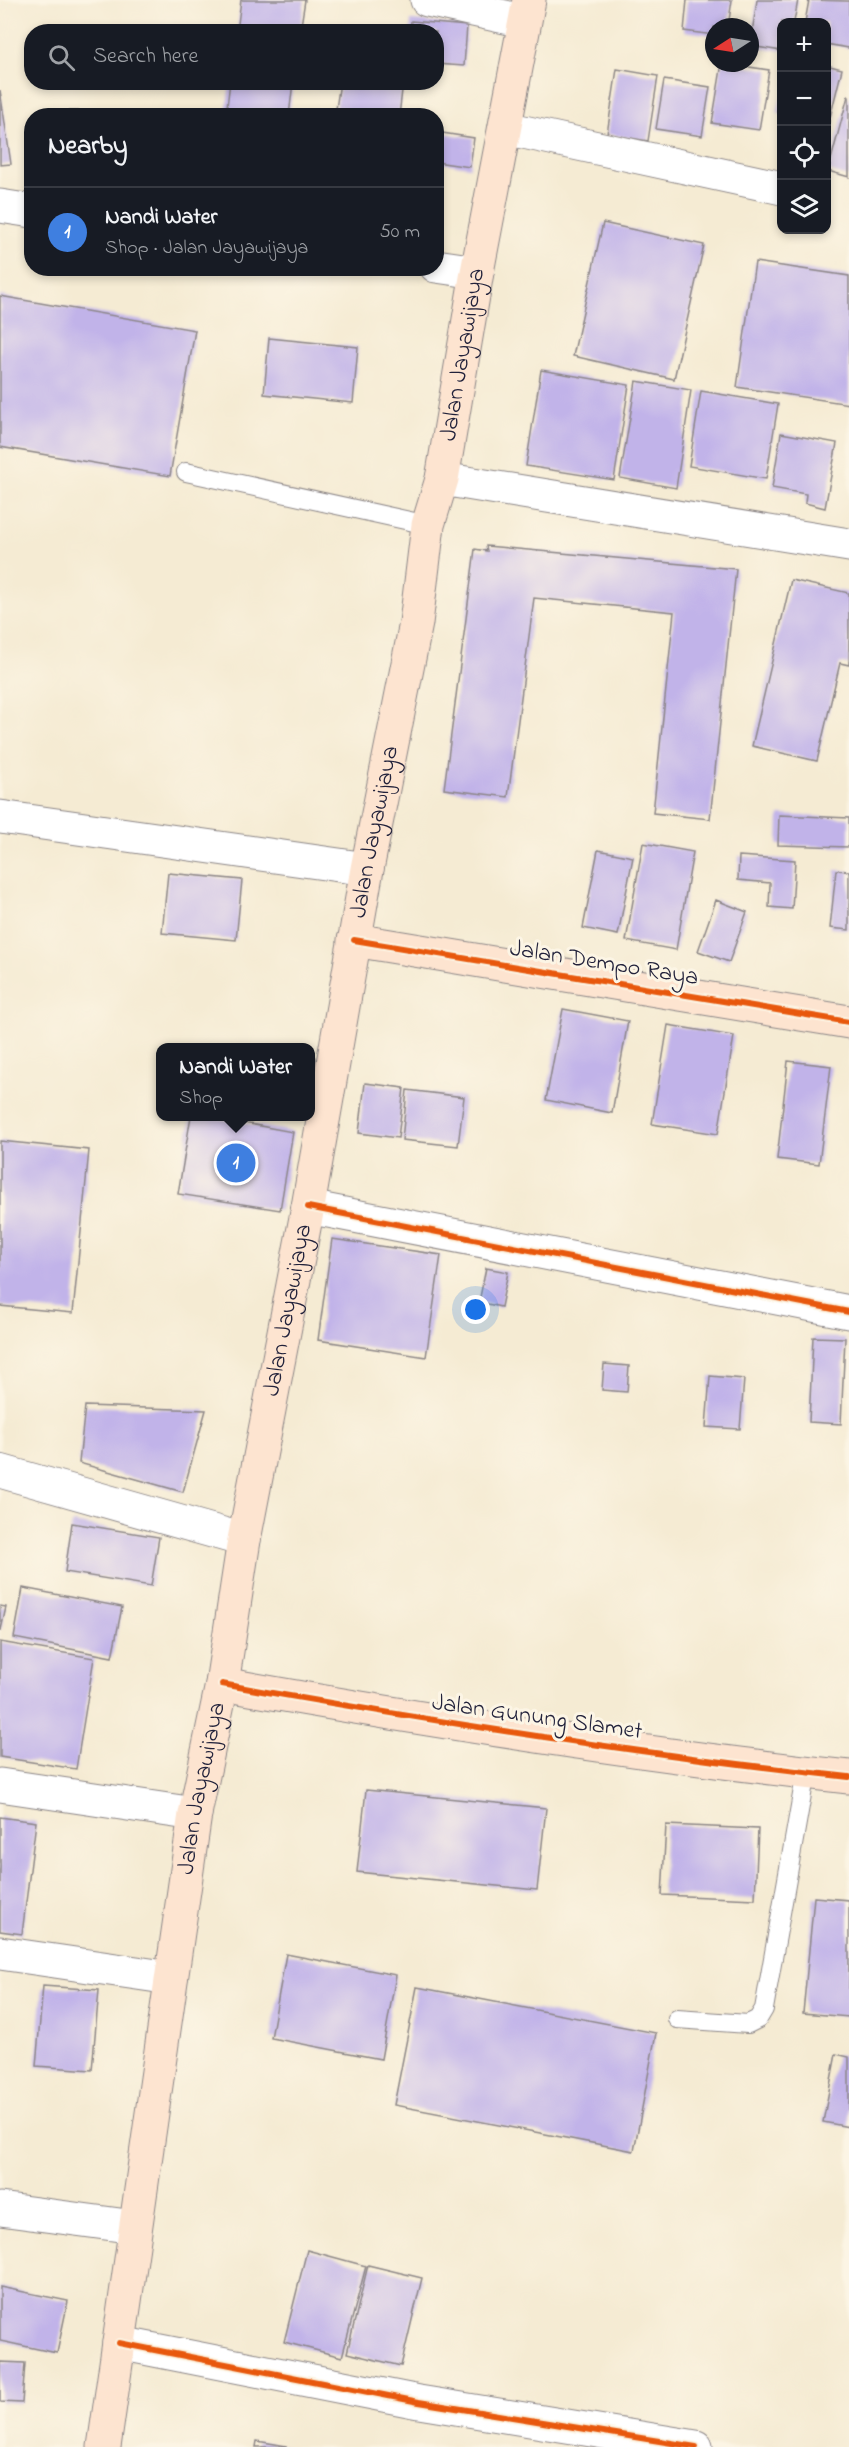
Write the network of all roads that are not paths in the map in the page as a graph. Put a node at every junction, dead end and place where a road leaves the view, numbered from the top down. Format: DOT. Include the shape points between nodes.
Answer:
graph roads {
  1 [pos="428,0"];
  2 [pos="526,11"];
  3 [pos="505,128"];
  4 [pos="777,187"];
  5 [pos="0,206"];
  6 [pos="24,210"];
  7 [pos="444,267"];
  8 [pos="477,272"];
  9 [pos="186,472"];
  10 [pos="442,479"];
  11 [pos="428,525"];
  12 [pos="849,545"];
  13 [pos="0,817"];
  14 [pos="367,869"];
  15 [pos="354,940"];
  16 [pos="849,1022"];
  17 [pos="308,1207"];
  18 [pos="849,1312"];
  19 [pos="0,1471"];
  20 [pos="244,1540"];
  21 [pos="222,1684"];
  22 [pos="806,1772"];
  23 [pos="849,1777"];
  24 [pos="0,1785"];
  25 [pos="195,1814"];
  26 [pos="0,1953"];
  27 [pos="171,1978"];
  28 [pos="677,2019"];
  29 [pos="0,2209"];
  30 [pos="135,2227"];
  31 [pos="119,2343"];
  32 [pos="104,2447"];
  33 [pos="696,2447"];
  1 -- 2 [label="street"];
  2 -- 3 [label="main road, Jalan Jayawijaya"];
  3 -- 4 [label="street"];
  3 -- 8 [label="main road, Jalan Jayawijaya"];
  5 -- 6 [label="street"];
  7 -- 8 [label="street"];
  8 -- 10 [label="main road, Jalan Jayawijaya"];
  9 -- 11 [label="lane"];
  10 -- 11 [label="main road, Jalan Jayawijaya"];
  10 -- 12 [label="street"];
  11 -- 14 [label="main road, Jalan Jayawijaya" via="416,623"];
  13 -- 14 [label="street"];
  14 -- 15 [label="main road, Jalan Jayawijaya"];
  15 -- 16 [label="main road, Jalan Dempo Raya"];
  15 -- 17 [label="main road, Jalan Jayawijaya"];
  17 -- 18 [label="street"];
  17 -- 20 [label="main road, Jalan Jayawijaya"];
  19 -- 20 [label="street"];
  20 -- 21 [label="main road, Jalan Jayawijaya"];
  21 -- 22 [label="main road, Jalan Gunung Slamet" via="415,1719"];
  21 -- 25 [label="main road, Jalan Jayawijaya"];
  22 -- 23 [label="main road, Jalan Gunung Slamet"];
  22 -- 28 [label="lane" via="764,2009 758,2019 748,2024"];
  24 -- 25 [label="street"];
  25 -- 27 [label="main road, Jalan Jayawijaya"];
  26 -- 27 [label="street"];
  27 -- 30 [label="main road, Jalan Jayawijaya"];
  29 -- 30 [label="street"];
  30 -- 31 [label="main road, Jalan Jayawijaya"];
  31 -- 32 [label="main road, Jalan Jayawijaya"];
  31 -- 33 [label="street" via="419,2402"];
}
